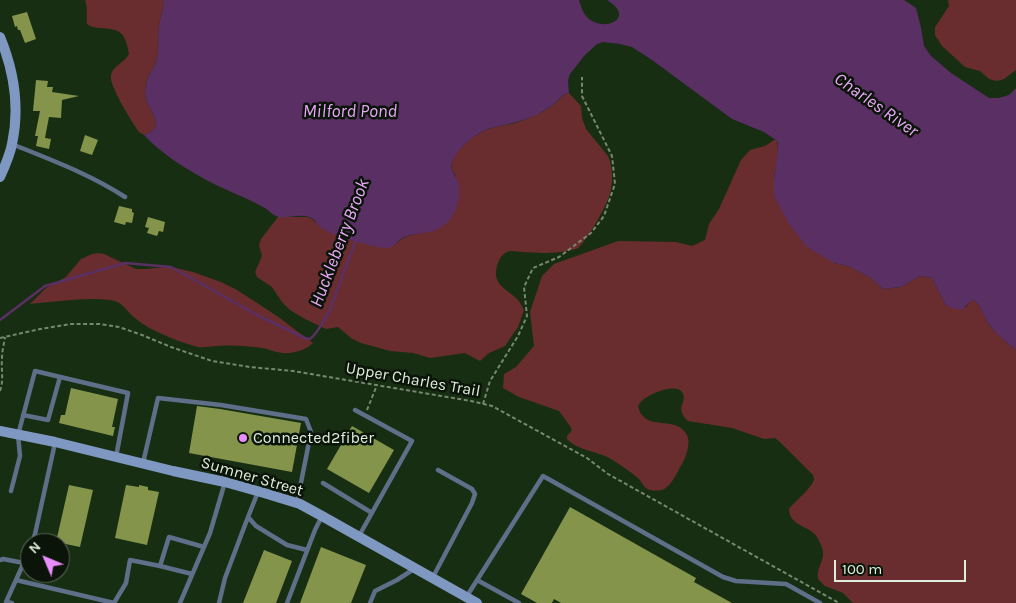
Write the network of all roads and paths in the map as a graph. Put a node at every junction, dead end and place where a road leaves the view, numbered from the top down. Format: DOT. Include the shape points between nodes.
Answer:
graph roads {
  1 [pos="0,37"];
  2 [pos="582,77"];
  3 [pos="12,144"];
  4 [pos="0,177"];
  5 [pos="125,197"];
  6 [pos="5,337"];
  7 [pos="0,338"];
  8 [pos="60,377"];
  9 [pos="377,384"];
  10 [pos="0,391"];
  11 [pos="483,404"];
  12 [pos="355,410"];
  13 [pos="23,415"];
  14 [pos="364,415"];
  15 [pos="0,431"];
  16 [pos="18,435"];
  17 [pos="55,442"];
  18 [pos="116,457"];
  19 [pos="143,463"];
  20 [pos="438,470"];
  21 [pos="224,482"];
  22 [pos="323,483"];
  23 [pos="11,491"];
  24 [pos="259,491"];
  25 [pos="298,504"];
  26 [pos="372,513"];
  27 [pos="322,516"];
  28 [pos="248,517"];
  29 [pos="35,533"];
  30 [pos="359,536"];
  31 [pos="204,547"];
  32 [pos="307,550"];
  33 [pos="0,560"];
  34 [pos="20,562"];
  35 [pos="160,566"];
  36 [pos="415,568"];
  37 [pos="20,572"];
  38 [pos="192,574"];
  39 [pos="432,578"];
  40 [pos="16,580"];
  41 [pos="477,580"];
  42 [pos="466,597"];
  43 [pos="0,600"];
  44 [pos="6,602"];
  45 [pos="12,603"];
  46 [pos="114,603"];
  47 [pos="180,603"];
  48 [pos="219,603"];
  49 [pos="287,603"];
  50 [pos="370,603"];
  51 [pos="476,603"];
  52 [pos="519,603"];
  53 [pos="820,603"];
  54 [pos="839,603"];
  1 -- 3 [label="street" via="8,56 15,90"];
  2 -- 11 [label="path" via="582,96 612,156 615,184 604,216 591,233 558,257 533,268 524,287 527,316 490,381"];
  3 -- 4 [label="street"];
  3 -- 5 [label="lane" via="90,176"];
  6 -- 7 [label="path, Upper Charles Trail"];
  6 -- 9 [label="path, Upper Charles Trail" via="71,324 100,324 119,327 212,361"];
  6 -- 10 [label="path"];
  8 -- 13 [label="lane" via="48,420"];
  8 -- 13 [label="lane" via="35,371"];
  8 -- 18 [label="lane" via="128,393"];
  9 -- 11 [label="path, Upper Charles Trail"];
  9 -- 14 [label="path"];
  11 -- 54 [label="path, Upper Charles Trail" via="587,458 608,474"];
  12 -- 14 [label="lane"];
  13 -- 16 [label="lane"];
  14 -- 26 [label="lane" via="412,442"];
  15 -- 16 [label="street, Sumner Street"];
  16 -- 17 [label="street, Sumner Street"];
  16 -- 23 [label="lane" via="20,456"];
  17 -- 18 [label="street, Sumner Street"];
  17 -- 29 [label="lane"];
  18 -- 19 [label="street, Sumner Street"];
  19 -- 21 [label="street, Sumner Street"];
  19 -- 25 [label="lane" via="158,398 306,418 311,432"];
  20 -- 39 [label="lane" via="472,489 474,494"];
  21 -- 24 [label="street, Sumner Street"];
  21 -- 31 [label="lane"];
  22 -- 26 [label="lane"];
  24 -- 25 [label="street, Sumner Street"];
  24 -- 28 [label="lane"];
  25 -- 27 [label="street, Sumner Street"];
  26 -- 30 [label="lane"];
  27 -- 30 [label="street, Sumner Street"];
  27 -- 32 [label="lane"];
  28 -- 32 [label="lane" via="256,526 287,545"];
  28 -- 48 [label="lane"];
  30 -- 36 [label="street, Sumner Street"];
  31 -- 35 [label="lane" via="169,537"];
  31 -- 38 [label="lane"];
  32 -- 49 [label="lane"];
  33 -- 34 [label="lane"];
  35 -- 38 [label="lane"];
  35 -- 46 [label="lane" via="130,560 126,583"];
  36 -- 39 [label="street, Sumner Street"];
  36 -- 50 [label="lane" via="375,590"];
  37 -- 40 [label="lane"];
  38 -- 47 [label="lane"];
  39 -- 42 [label="street, Sumner Street"];
  40 -- 44 [label="lane"];
  40 -- 46 [label="lane"];
  41 -- 42 [label="lane"];
  41 -- 52 [label="lane"];
  41 -- 53 [label="lane" via="543,476 722,577 786,584"];
  42 -- 51 [label="street, Sumner Street"];
  43 -- 44 [label="lane"];
  44 -- 45 [label="lane"];
}
